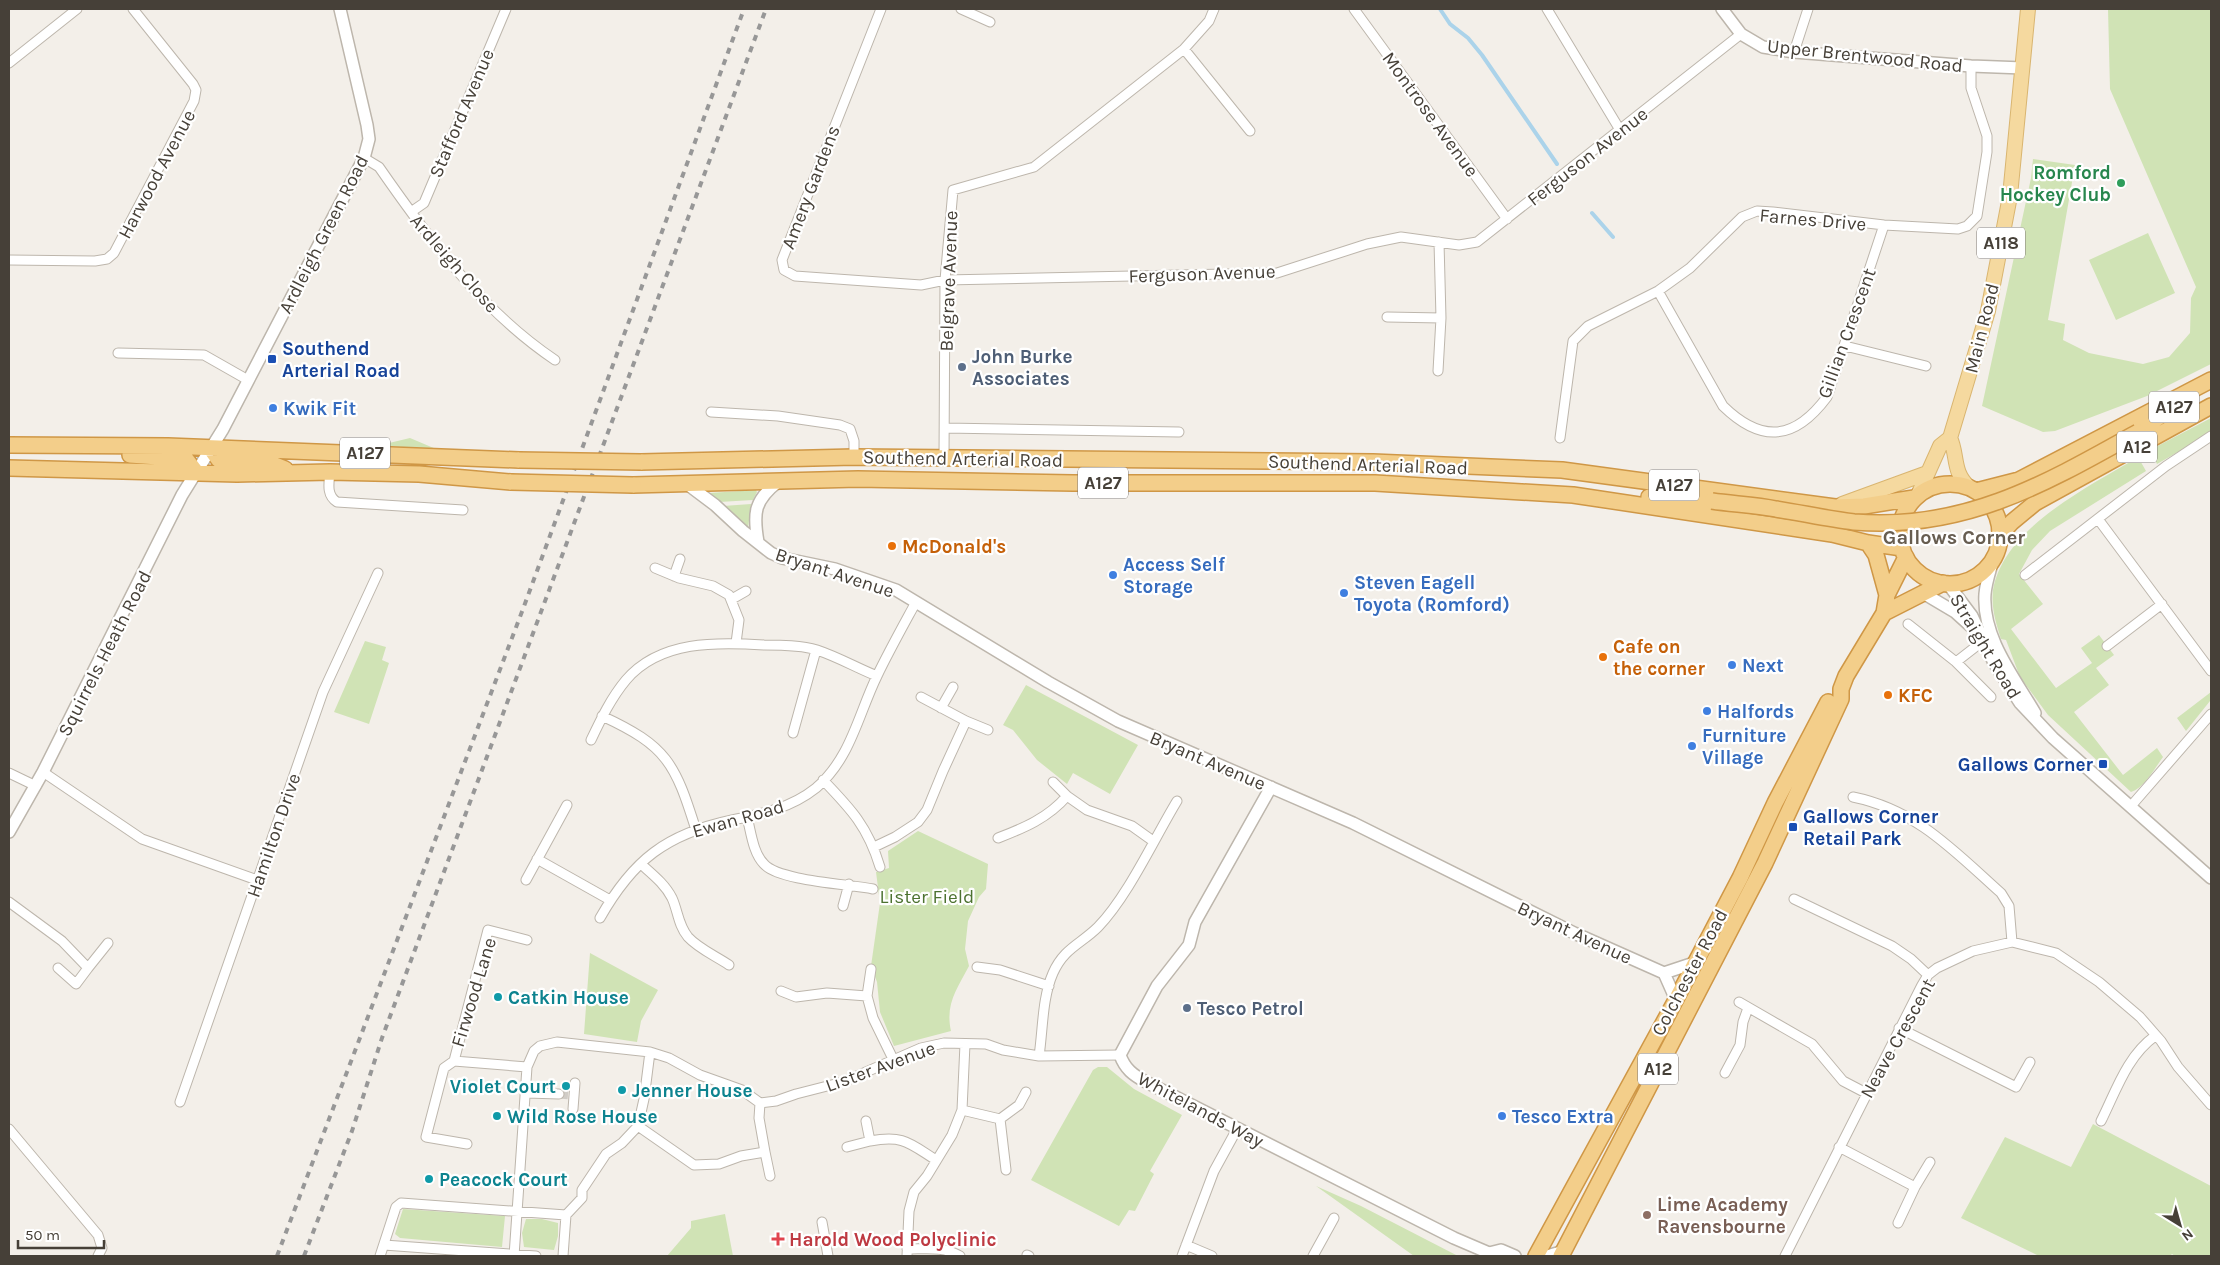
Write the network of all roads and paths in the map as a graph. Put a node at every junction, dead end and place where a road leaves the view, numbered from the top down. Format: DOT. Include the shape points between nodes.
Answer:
graph roads {
  1 [pos="77,9"];
  2 [pos="133,9"];
  3 [pos="340,9"];
  4 [pos="506,9"];
  5 [pos="880,9"];
  6 [pos="961,9"];
  7 [pos="1214,9"];
  8 [pos="1354,9"];
  9 [pos="1547,9"];
  10 [pos="1722,9"];
  11 [pos="1808,9"];
  12 [pos="2028,9"];
  13 [pos="990,22"];
  14 [pos="1741,34"];
  15 [pos="1184,49"];
  16 [pos="1794,52"];
  17 [pos="9,63"];
  18 [pos="1971,66"];
  19 [pos="2023,68"];
  20 [pos="1620,130"];
  21 [pos="1250,131"];
  22 [pos="364,158"];
  23 [pos="411,212"];
  24 [pos="1507,219"];
  25 [pos="1884,225"];
  26 [pos="1439,242"];
  27 [pos="9,260"];
  28 [pos="945,280"];
  29 [pos="1658,291"];
  30 [pos="1387,317"];
  31 [pos="1441,318"];
  32 [pos="1845,346"];
  33 [pos="118,353"];
  34 [pos="555,360"];
  35 [pos="1926,366"];
  36 [pos="1438,371"];
  37 [pos="248,380"];
  38 [pos="2211,381"];
  39 [pos="2211,401"];
  40 [pos="2211,406"];
  41 [pos="711,412"];
  42 [pos="945,428"];
  43 [pos="1179,432"];
  44 [pos="2138,432"];
  45 [pos="2211,436"];
  46 [pos="1560,438"];
  47 [pos="1950,438"];
  48 [pos="9,445"];
  49 [pos="118,446"];
  50 [pos="210,449"];
  51 [pos="854,457"];
  52 [pos="944,458"];
  53 [pos="9,468"];
  54 [pos="1562,470"];
  55 [pos="196,472"];
  56 [pos="330,472"];
  57 [pos="293,473"];
  58 [pos="1927,473"];
  59 [pos="779,481"];
  60 [pos="687,484"];
  61 [pos="1972,489"];
  62 [pos="1573,496"];
  63 [pos="1916,496"];
  64 [pos="1712,501"];
  65 [pos="1822,505"];
  66 [pos="463,510"];
  67 [pos="2098,519"];
  68 [pos="2001,534"];
  69 [pos="758,542"];
  70 [pos="1868,543"];
  71 [pos="1904,552"];
  72 [pos="680,559"];
  73 [pos="1993,560"];
  74 [pos="655,568"];
  75 [pos="378,573"];
  76 [pos="674,576"];
  77 [pos="2025,576"];
  78 [pos="1945,584"];
  79 [pos="746,590"];
  80 [pos="1923,592"];
  81 [pos="1887,595"];
  82 [pos="732,599"];
  83 [pos="916,602"];
  84 [pos="2162,604"];
  85 [pos="1884,613"];
  86 [pos="1908,624"];
  87 [pos="1983,641"];
  88 [pos="736,643"];
  89 [pos="2107,646"];
  90 [pos="816,650"];
  91 [pos="1956,662"];
  92 [pos="2211,671"];
  93 [pos="877,676"];
  94 [pos="953,687"];
  95 [pos="1841,689"];
  96 [pos="922,697"];
  97 [pos="1991,697"];
  98 [pos="942,708"];
  99 [pos="2211,714"];
  100 [pos="602,716"];
  101 [pos="966,721"];
  102 [pos="988,730"];
  103 [pos="2045,730"];
  104 [pos="793,733"];
  105 [pos="591,740"];
  106 [pos="9,772"];
  107 [pos="43,772"];
  108 [pos="823,780"];
  109 [pos="1053,782"];
  110 [pos="36,786"];
  111 [pos="1272,786"];
  112 [pos="1066,796"];
  113 [pos="1853,797"];
  114 [pos="1177,801"];
  115 [pos="567,804"];
  116 [pos="2131,806"];
  117 [pos="747,817"];
  118 [pos="696,830"];
  119 [pos="9,832"];
  120 [pos="998,838"];
  121 [pos="1153,841"];
  122 [pos="874,847"];
  123 [pos="537,859"];
  124 [pos="641,864"];
  125 [pos="880,867"];
  126 [pos="2211,878"];
  127 [pos="257,880"];
  128 [pos="526,880"];
  129 [pos="848,884"];
  130 [pos="872,889"];
  131 [pos="1794,899"];
  132 [pos="610,900"];
  133 [pos="9,902"];
  134 [pos="843,906"];
  135 [pos="600,918"];
  136 [pos="527,940"];
  137 [pos="2012,942"];
  138 [pos="108,943"];
  139 [pos="1694,964"];
  140 [pos="729,965"];
  141 [pos="58,968"];
  142 [pos="88,968"];
  143 [pos="977,968"];
  144 [pos="871,969"];
  145 [pos="1664,973"];
  146 [pos="1928,975"];
  147 [pos="1049,986"];
  148 [pos="781,991"];
  149 [pos="867,996"];
  150 [pos="1676,1000"];
  151 [pos="1739,1002"];
  152 [pos="1748,1008"];
  153 [pos="1899,1028"];
  154 [pos="2155,1036"];
  155 [pos="965,1044"];
  156 [pos="650,1052"];
  157 [pos="1120,1055"];
  158 [pos="1039,1056"];
  159 [pos="893,1059"];
  160 [pos="454,1061"];
  161 [pos="2030,1062"];
  162 [pos="527,1067"];
  163 [pos="1725,1073"];
  164 [pos="575,1083"];
  165 [pos="1026,1092"];
  166 [pos="1866,1092"];
  167 [pos="526,1093"];
  168 [pos="559,1094"];
  169 [pos="180,1102"];
  170 [pos="760,1103"];
  171 [pos="2211,1105"];
  172 [pos="573,1109"];
  173 [pos="962,1110"];
  174 [pos="1000,1119"];
  175 [pos="866,1121"];
  176 [pos="2100,1121"];
  177 [pos="638,1126"];
  178 [pos="9,1129"];
  179 [pos="1237,1129"];
  180 [pos="870,1141"];
  181 [pos="467,1144"];
  182 [pos="847,1146"];
  183 [pos="1840,1147"];
  184 [pos="765,1152"];
  185 [pos="936,1160"];
  186 [pos="1930,1162"];
  187 [pos="1006,1170"];
  188 [pos="770,1176"];
  189 [pos="1915,1186"];
  190 [pos="518,1211"];
  191 [pos="566,1215"];
  192 [pos="1334,1218"];
  193 [pos="822,1222"];
  194 [pos="1898,1223"];
  195 [pos="384,1245"];
  196 [pos="1186,1245"];
  197 [pos="907,1253"];
  198 [pos="1489,1254"];
  199 [pos="1562,1254"];
  200 [pos="514,1255"];
  201 [pos="98,1256"];
  202 [pos="380,1256"];
  203 [pos="536,1256"];
  204 [pos="563,1256"];
  205 [pos="828,1256"];
  206 [pos="960,1256"];
  207 [pos="1182,1256"];
  208 [pos="1212,1256"];
  209 [pos="1313,1256"];
  210 [pos="1514,1256"];
  211 [pos="1536,1256"];
  212 [pos="1547,1256"];
  213 [pos="1785,1256"];
  1 -- 17 [label="street"];
  2 -- 27 [label="street, Harwood Avenue" via="193,84 196,90 194,102 110,257 95,262"];
  3 -- 22 [label="street, Ardleigh Green Road" via="367,124 369,139"];
  4 -- 23 [label="street, Stafford Avenue" via="424,203"];
  5 -- 28 [label="street, Amery Gardens" via="782,260 784,270 795,276 921,285"];
  6 -- 13 [label="street"];
  7 -- 15 [label="street, Belgrave Avenue" via="1209,21"];
  8 -- 24 [label="street, Montrose Avenue"];
  9 -- 20 [label="street"];
  10 -- 14 [label="street, Upper Brentwood Road"];
  11 -- 16 [label="street"];
  12 -- 19 [label="main road, Main Road / A118"];
  14 -- 16 [label="street, Upper Brentwood Road" via="1763,47"];
  14 -- 20 [label="street, Ferguson Avenue"];
  15 -- 21 [label="street"];
  15 -- 28 [label="street, Belgrave Avenue" via="1034,167 953,190"];
  16 -- 18 [label="street, Upper Brentwood Road"];
  18 -- 19 [label="street, Upper Brentwood Road"];
  18 -- 25 [label="street, Farnes Drive" via="1971,88 1987,136 1977,216 1967,226 1958,229"];
  19 -- 47 [label="main road, Main Road / A118" via="2010,196 1988,311"];
  20 -- 24 [label="street, Ferguson Avenue"];
  22 -- 23 [label="street, Ardleigh Close" via="379,167"];
  22 -- 37 [label="street, Ardleigh Green Road"];
  23 -- 34 [label="street, Ardleigh Close" via="464,279 504,320"];
  24 -- 26 [label="street, Ferguson Avenue" via="1477,242 1460,245"];
  25 -- 29 [label="street, Farnes Drive" via="1757,211 1742,217 1690,268"];
  25 -- 32 [label="street, Gillian Crescent"];
  26 -- 28 [label="street, Ferguson Avenue" via="1401,237 1367,244 1277,273"];
  26 -- 31 [label="street"];
  28 -- 42 [label="street, Belgrave Avenue"];
  29 -- 32 [label="street, Gillian Crescent" via="1723,406 1756,430 1789,429 1799,426 1814,414 1827,397"];
  29 -- 46 [label="street, Farnes Drive" via="1588,326 1573,341"];
  30 -- 31 [label="street"];
  31 -- 36 [label="street"];
  32 -- 35 [label="street"];
  33 -- 37 [label="street" via="204,355"];
  37 -- 50 [label="street, Ardleigh Green Road"];
  38 -- 44 [label="highway, A127"];
  38 -- 61 [label="highway, A12" via="2019,480"];
  39 -- 44 [label="highway, A127"];
  40 -- 68 [label="highway, A12" via="2035,503"];
  41 -- 51 [label="street" via="778,416 840,425 850,429"];
  42 -- 43 [label="street"];
  42 -- 52 [label="street, Belgrave Avenue"];
  44 -- 64 [label="highway, A127, bridge" via="2007,499 1936,520 1855,522"];
  45 -- 67 [label="street"];
  47 -- 58 [label="main road, Main Road / A118" via="1940,446"];
  47 -- 61 [label="main road" via="1955,448 1957,471"];
  48 -- 49 [label="highway, Southend Arterial Road / A127"];
  49 -- 50 [label="highway, Southend Arterial Road / A127"];
  49 -- 55 [label="highway, A127" via="132,456 186,459"];
  50 -- 51 [label="highway, Southend Arterial Road / A127, bridge" via="641,462"];
  50 -- 55 [label="street, Ardleigh Green Road"];
  50 -- 57 [label="highway, A127" via="219,460 270,463"];
  51 -- 52 [label="highway, Southend Arterial Road / A127"];
  52 -- 54 [label="highway, Southend Arterial Road / A127" via="1372,462"];
  53 -- 55 [label="highway, Southend Arterial Road / A127"];
  54 -- 64 [label="highway, A127"];
  54 -- 65 [label="highway, Southend Arterial Road / A127"];
  55 -- 57 [label="highway, Southend Arterial Road / A127"];
  55 -- 107 [label="street, Squirrels Heath Road"];
  56 -- 57 [label="highway, Southend Arterial Road / A127"];
  56 -- 60 [label="highway, Southend Arterial Road / A127, bridge" via="420,474 510,482"];
  56 -- 66 [label="street" via="329,492 336,502"];
  58 -- 63 [label="main road, Main Road / A118"];
  58 -- 65 [label="main road" via="1855,500"];
  59 -- 60 [label="highway, Southend Arterial Road / A127"];
  59 -- 62 [label="highway, Southend Arterial Road / A127" via="1375,483"];
  59 -- 69 [label="street, Bryant Avenue" via="759,501 755,515"];
  60 -- 69 [label="street, Bryant Avenue"];
  61 -- 63 [label="highway" via="1958,484 1942,484"];
  61 -- 68 [label="highway" via="1992,505 1999,519"];
  62 -- 64 [label="highway, A127" via="1597,492"];
  62 -- 70 [label="highway, Southend Arterial Road / A127" via="1832,534"];
  63 -- 65 [label="highway, Southend Arterial Road / A127" via="1854,507"];
  63 -- 71 [label="highway" via="1902,519 1900,538"];
  67 -- 77 [label="street"];
  67 -- 84 [label="street"];
  68 -- 73 [label="highway"];
  69 -- 83 [label="street, Bryant Avenue" via="782,558 834,569 896,590"];
  70 -- 71 [label="highway, Southend Arterial Road / A127"];
  70 -- 81 [label="highway" via="1876,555"];
  71 -- 78 [label="highway" via="1919,573"];
  71 -- 81 [label="highway, Colchester Road / A12"];
  72 -- 76 [label="street"];
  73 -- 78 [label="highway" via="1974,578"];
  73 -- 103 [label="street, Straight Road" via="1985,592 1990,625 2000,652"];
  74 -- 76 [label="street"];
  75 -- 127 [label="street, Hamilton Drive" via="324,692"];
  76 -- 82 [label="street" via="713,586"];
  78 -- 80 [label="highway"];
  78 -- 87 [label="street, Straight Road" via="1969,611"];
  79 -- 82 [label="street"];
  80 -- 85 [label="highway"];
  80 -- 87 [label="street" via="1970,624"];
  81 -- 85 [label="highway, Colchester Road / A12"];
  82 -- 88 [label="street" via="738,620"];
  83 -- 93 [label="street, Ewan Road"];
  83 -- 111 [label="street, Bryant Avenue" via="1118,721 1173,747"];
  84 -- 89 [label="street"];
  84 -- 92 [label="street"];
  85 -- 95 [label="highway, Colchester Road / A12"];
  86 -- 91 [label="street"];
  87 -- 91 [label="street"];
  87 -- 103 [label="street, Straight Road" via="2007,687"];
  88 -- 90 [label="street"];
  88 -- 100 [label="street" via="698,645 656,657 626,679"];
  90 -- 93 [label="street"];
  90 -- 104 [label="street"];
  91 -- 97 [label="street"];
  93 -- 108 [label="street, Ewan Road" via="846,753"];
  94 -- 98 [label="street"];
  95 -- 139 [label="highway, Colchester Road / A12" via="1832,695 1803,748"];
  95 -- 199 [label="highway, Colchester Road / A12" via="1841,699 1765,863"];
  96 -- 98 [label="street"];
  98 -- 101 [label="street"];
  99 -- 116 [label="street"];
  100 -- 105 [label="street"];
  100 -- 118 [label="street" via="643,737 664,756 673,767"];
  101 -- 102 [label="street"];
  101 -- 122 [label="street" via="927,810 918,822"];
  103 -- 116 [label="street, Straight Road"];
  106 -- 110 [label="street"];
  107 -- 110 [label="street, Squirrels Heath Road"];
  107 -- 127 [label="street" via="142,839"];
  108 -- 117 [label="street, Ewan Road" via="780,809"];
  108 -- 122 [label="street" via="855,814"];
  109 -- 112 [label="street"];
  110 -- 119 [label="street, Squirrels Heath Road"];
  111 -- 145 [label="street, Bryant Avenue" via="1353,822 1574,933"];
  111 -- 157 [label="street, Whitelands Way" via="1195,922 1189,945 1157,986"];
  112 -- 120 [label="street" via="1056,809"];
  112 -- 121 [label="street" via="1087,810 1132,826"];
  113 -- 137 [label="street" via="1878,802 1927,828 2001,893 2009,906"];
  114 -- 121 [label="street"];
  115 -- 123 [label="street"];
  116 -- 126 [label="street, Straight Road"];
  117 -- 118 [label="street, Ewan Road"];
  117 -- 129 [label="street" via="758,856 765,866 788,876"];
  118 -- 124 [label="street, Ewan Road" via="654,850"];
  121 -- 147 [label="street" via="1098,927 1061,959"];
  122 -- 125 [label="street"];
  123 -- 128 [label="street"];
  123 -- 132 [label="street"];
  124 -- 132 [label="street, Ewan Road"];
  124 -- 140 [label="street" via="667,890 687,935"];
  127 -- 169 [label="street, Hamilton Drive"];
  129 -- 130 [label="street"];
  129 -- 134 [label="street"];
  131 -- 146 [label="street" via="1892,946"];
  132 -- 135 [label="street, Ewan Road"];
  133 -- 142 [label="street" via="62,941"];
  136 -- 160 [label="street, Firwood Lane" via="488,930"];
  137 -- 146 [label="street, Neave Crescent" via="1960,956"];
  137 -- 154 [label="street, Neave Crescent" via="2056,953 2070,961 2140,1017"];
  138 -- 142 [label="street"];
  139 -- 145 [label="street"];
  139 -- 150 [label="highway, Colchester Road / A12"];
  141 -- 142 [label="street" via="76,984"];
  143 -- 147 [label="street" via="1000,970"];
  144 -- 149 [label="street"];
  145 -- 150 [label="street"];
  146 -- 153 [label="street, Neave Crescent"];
  147 -- 158 [label="street"];
  148 -- 149 [label="street" via="796,998 826,993"];
  149 -- 159 [label="street" via="873,1018"];
  150 -- 211 [label="highway, Colchester Road / A12"];
  151 -- 152 [label="street"];
  152 -- 163 [label="street" via="1740,1045"];
  152 -- 166 [label="street" via="1812,1044 1843,1081"];
  153 -- 161 [label="street" via="2016,1087"];
  153 -- 166 [label="street, Neave Crescent"];
  154 -- 171 [label="street, Neave Crescent"];
  154 -- 176 [label="street" via="2132,1057"];
  155 -- 158 [label="street, Lister Avenue" via="986,1044"];
  155 -- 159 [label="street, Lister Avenue" via="932,1045"];
  155 -- 173 [label="street"];
  156 -- 162 [label="street" via="557,1042 540,1046"];
  156 -- 170 [label="street" via="742,1090"];
  156 -- 177 [label="street"];
  157 -- 158 [label="street, Lister Avenue"];
  157 -- 179 [label="street, Whitelands Way" via="1124,1066 1134,1076"];
  159 -- 170 [label="street, Lister Avenue" via="843,1082"];
  160 -- 162 [label="street, Firwood Lane"];
  160 -- 181 [label="street, Firwood Lane" via="444,1068 426,1137"];
  162 -- 167 [label="street"];
  164 -- 172 [label="street"];
  165 -- 174 [label="street" via="1019,1105"];
  166 -- 183 [label="street, Neave Crescent"];
  167 -- 168 [label="street"];
  167 -- 190 [label="street"];
  170 -- 184 [label="street"];
  173 -- 174 [label="street"];
  173 -- 185 [label="street" via="952,1135"];
  174 -- 187 [label="street"];
  175 -- 180 [label="street"];
  177 -- 184 [label="street" via="694,1165 719,1164"];
  177 -- 191 [label="street" via="606,1154 582,1190 582,1198"];
  178 -- 201 [label="street" via="98,1235 102,1241"];
  179 -- 196 [label="street" via="1214,1171"];
  179 -- 198 [label="street, Whitelands Way"];
  180 -- 182 [label="street"];
  180 -- 185 [label="street" via="902,1140"];
  183 -- 189 [label="street"];
  183 -- 213 [label="street, Neave Crescent"];
  184 -- 188 [label="street"];
  185 -- 197 [label="street" via="914,1192 909,1211"];
  186 -- 189 [label="street"];
  189 -- 194 [label="street"];
  190 -- 191 [label="street"];
  190 -- 195 [label="street" via="401,1203 396,1207"];
  190 -- 200 [label="street"];
  191 -- 204 [label="street"];
  192 -- 209 [label="street"];
  193 -- 205 [label="street"];
  195 -- 200 [label="street"];
  195 -- 202 [label="street"];
  196 -- 207 [label="street"];
  196 -- 208 [label="street"];
  197 -- 206 [label="street" via="932,1248 950,1250"];
  198 -- 210 [label="street, Whitelands Way" via="1501,1250"];
  199 -- 212 [label="street, A12"];
  200 -- 203 [label="street"];
}
